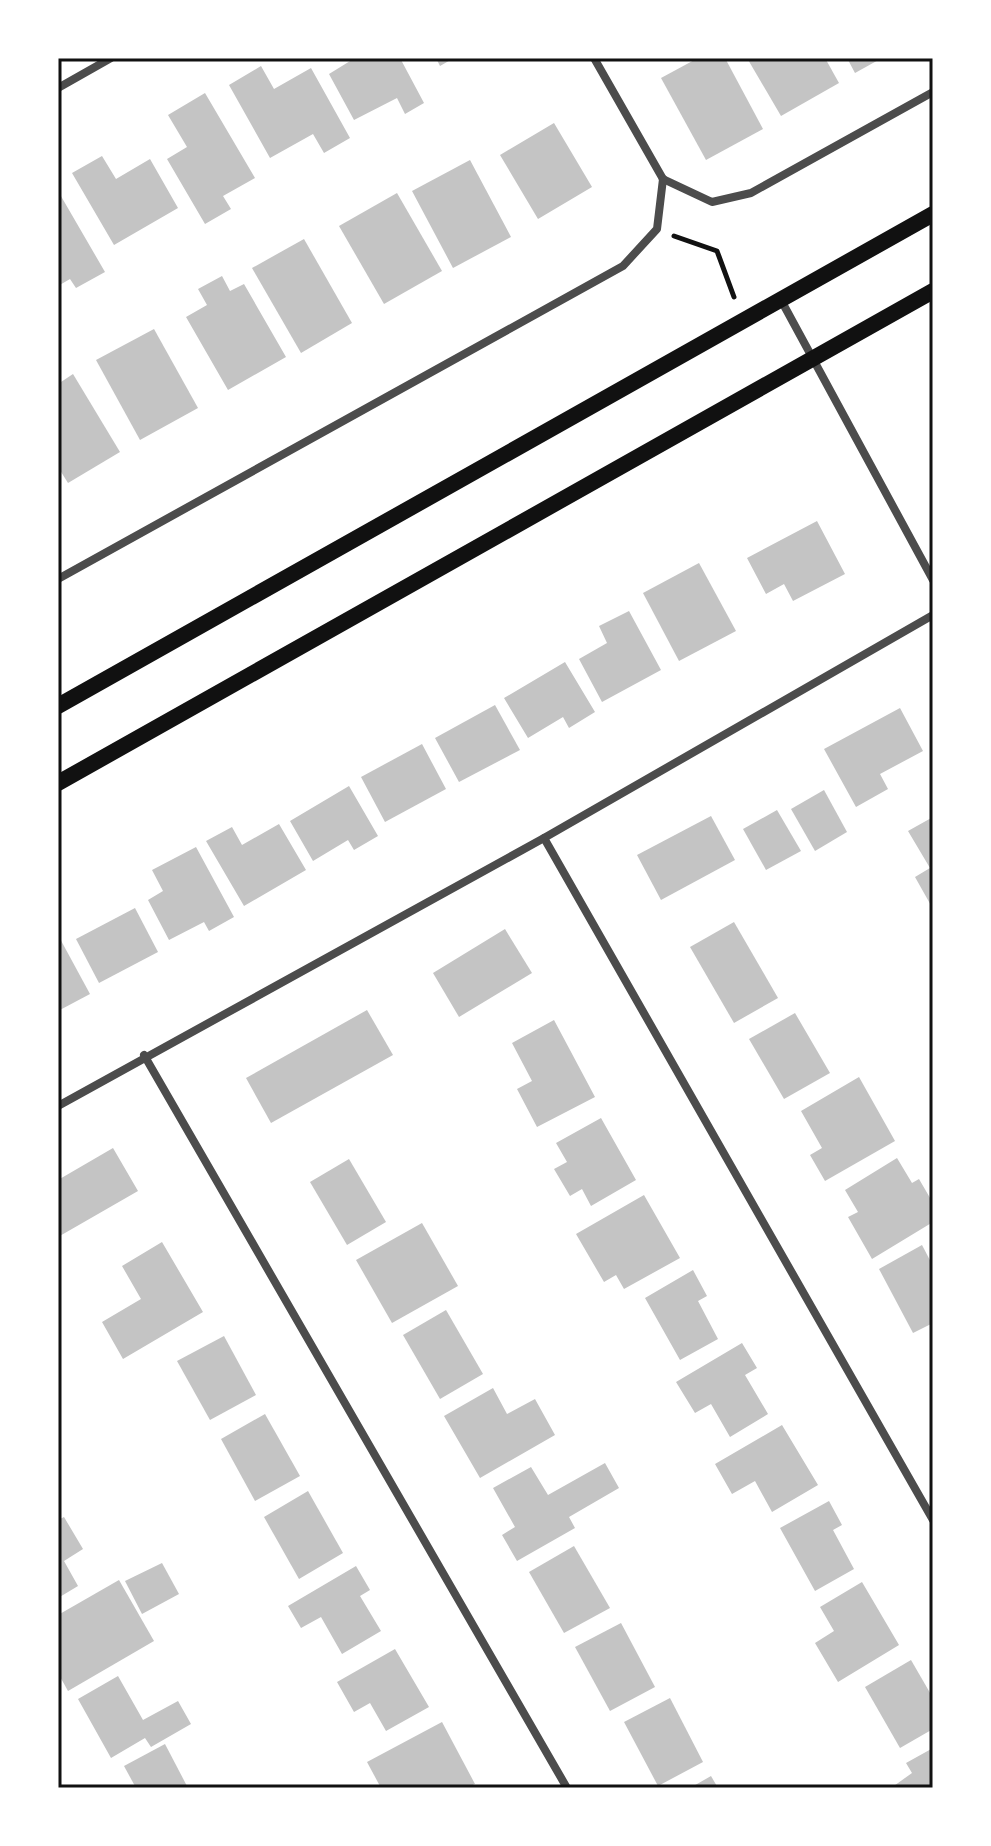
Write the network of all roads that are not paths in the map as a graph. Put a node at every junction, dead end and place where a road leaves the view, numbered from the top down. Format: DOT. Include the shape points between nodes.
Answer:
graph roads {
  1 [pos="111,58"];
  2 [pos="594,58"];
  3 [pos="58,88"];
  4 [pos="933,92"];
  5 [pos="663,179"];
  6 [pos="933,214"];
  7 [pos="933,291"];
  8 [pos="781,300"];
  9 [pos="813,358"];
  10 [pos="58,579"];
  11 [pos="933,580"];
  12 [pos="933,615"];
  13 [pos="58,706"];
  14 [pos="58,783"];
  15 [pos="544,838"];
  16 [pos="144,1055"];
  17 [pos="58,1106"];
  18 [pos="933,1520"];
  19 [pos="567,1788"];
  1 -- 3 [label="street"];
  2 -- 5 [label="street"];
  4 -- 5 [label="street" via="751,193 712,202"];
  5 -- 10 [label="street" via="657,229 623,266"];
  6 -- 8 [label="main road"];
  7 -- 9 [label="main road"];
  8 -- 9 [label="street"];
  8 -- 13 [label="main road"];
  9 -- 11 [label="street"];
  9 -- 14 [label="main road"];
  12 -- 15 [label="street"];
  15 -- 16 [label="street"];
  15 -- 18 [label="street"];
  16 -- 17 [label="street"];
  16 -- 19 [label="street"];
}
